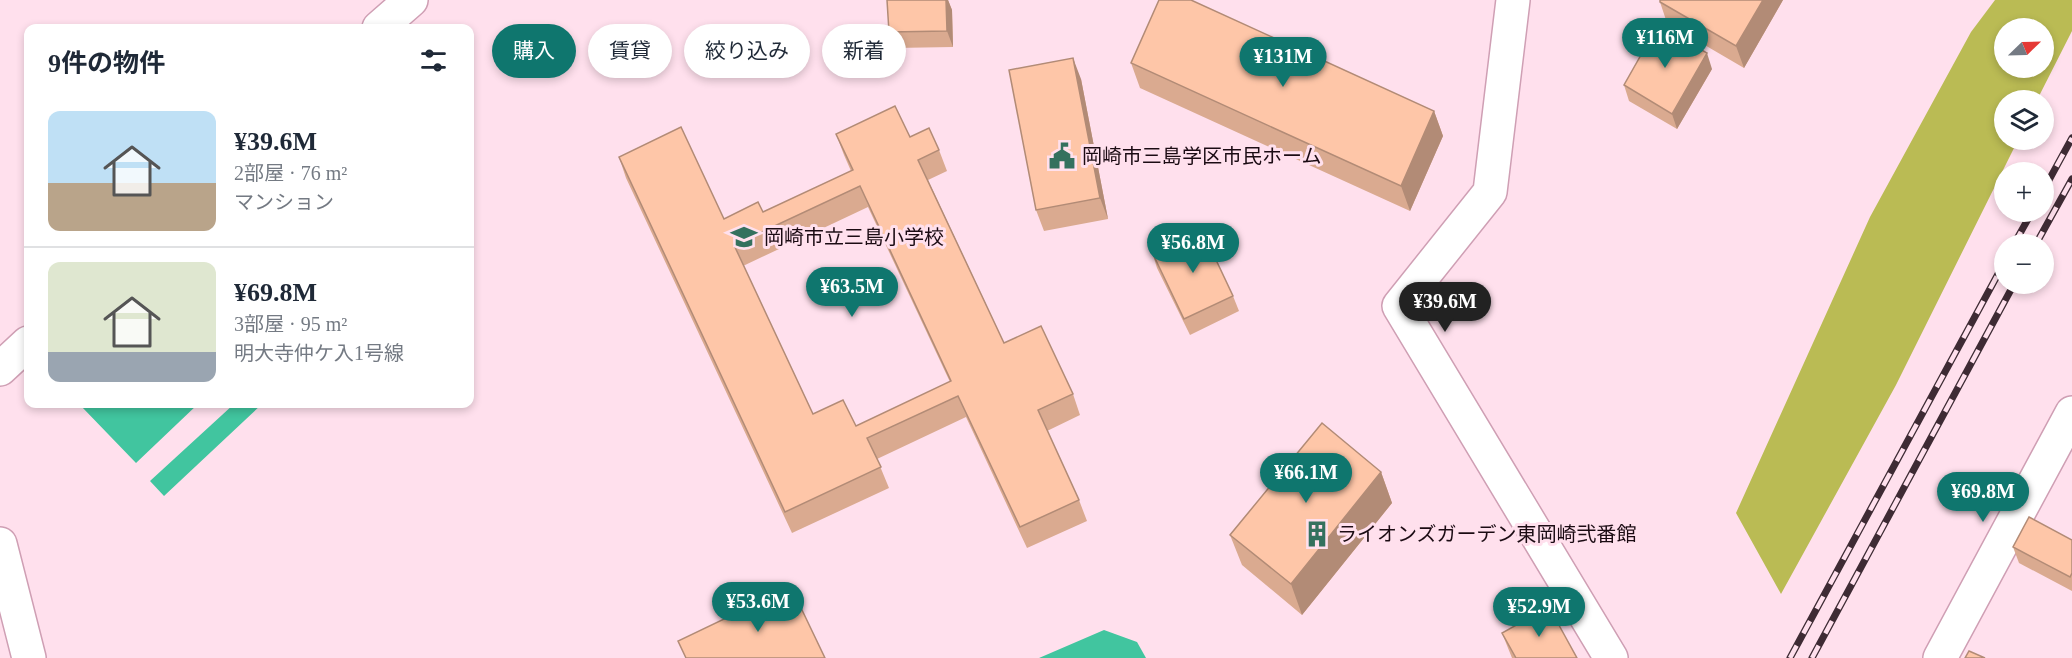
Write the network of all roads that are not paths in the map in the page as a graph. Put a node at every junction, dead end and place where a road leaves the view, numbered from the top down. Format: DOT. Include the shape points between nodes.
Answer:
graph roads {
  1 [pos="411,0"];
  2 [pos="1513,0"];
  3 [pos="384,24"];
  4 [pos="24,347"];
  5 [pos="0,369"];
  6 [pos="2072,413"];
  7 [pos="0,544"];
  8 [pos="29,658"];
  9 [pos="1611,658"];
  10 [pos="1940,658"];
  1 -- 3 [label="street"];
  2 -- 9 [label="street" via="1490,192 1399,306"];
  4 -- 5 [label="street"];
  6 -- 10 [label="street"];
  7 -- 8 [label="street"];
}
